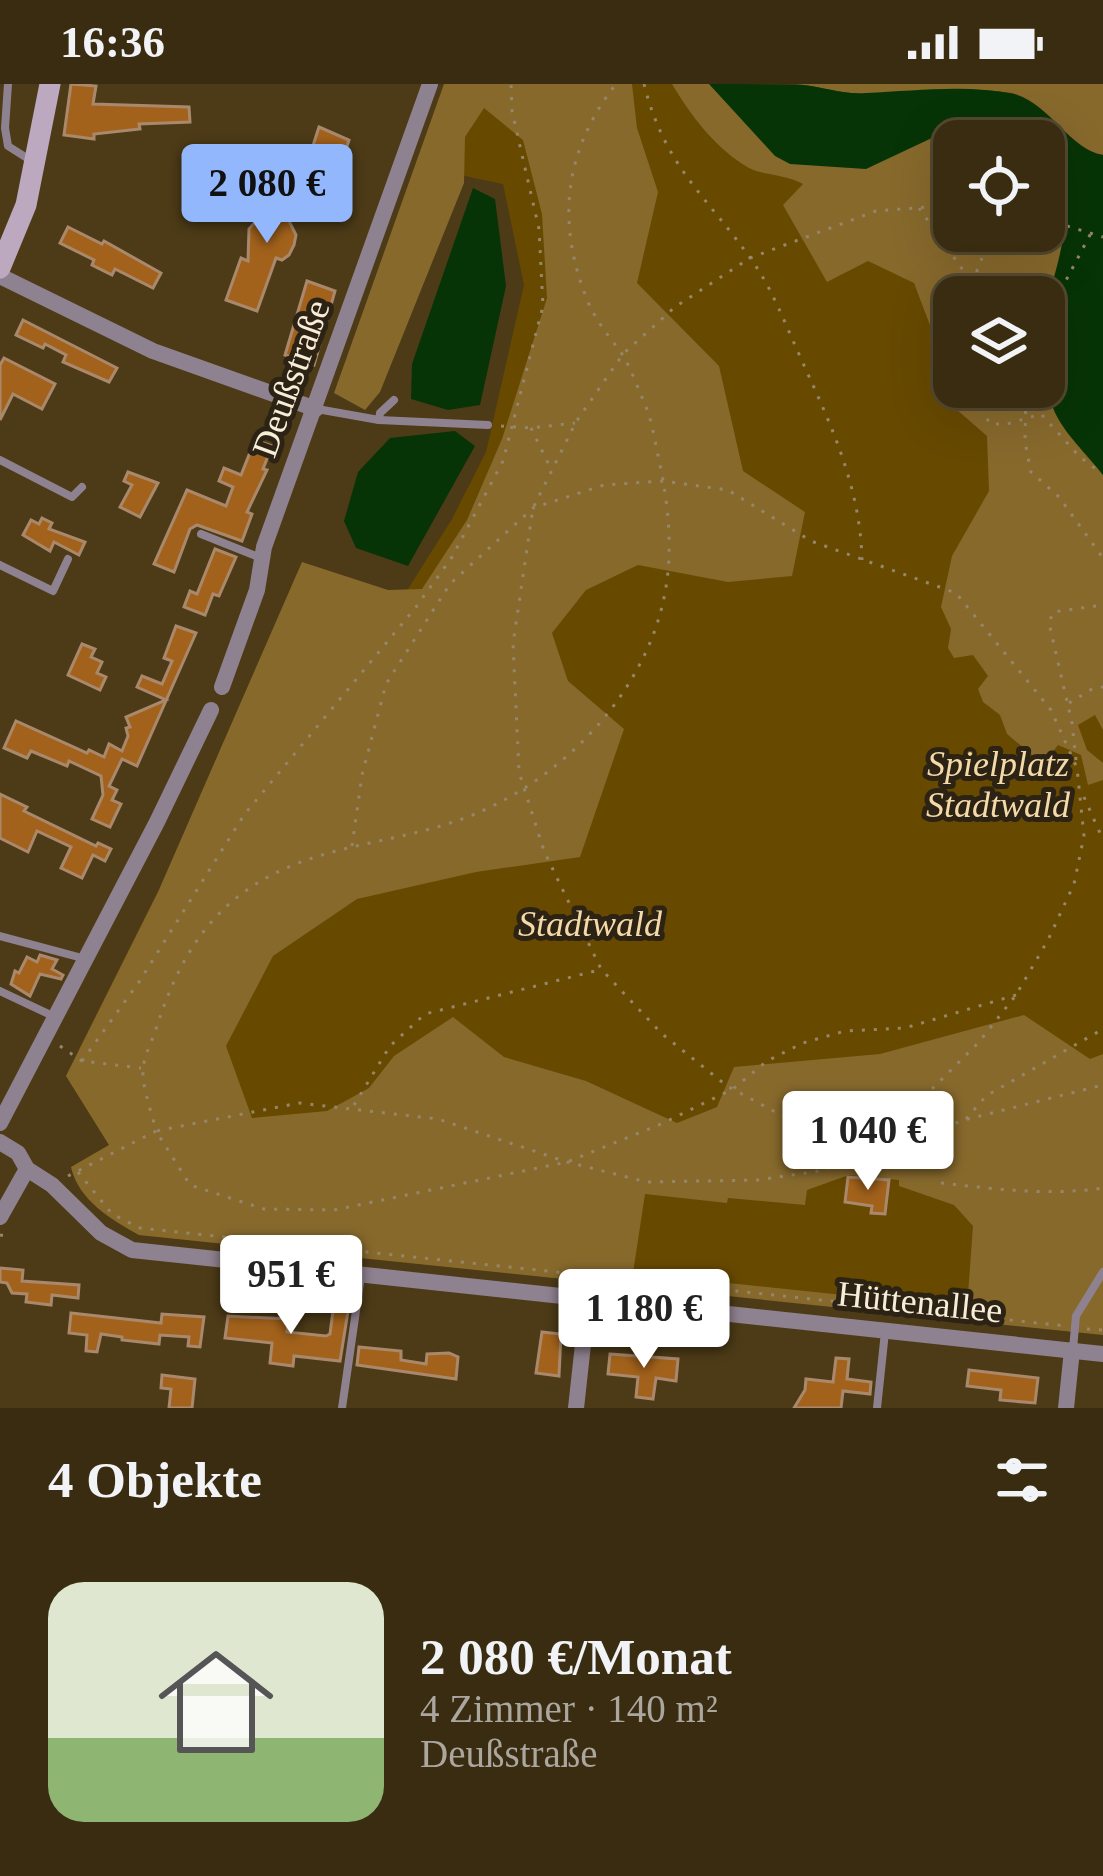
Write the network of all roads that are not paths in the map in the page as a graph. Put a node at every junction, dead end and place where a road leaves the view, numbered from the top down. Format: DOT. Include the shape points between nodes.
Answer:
graph roads {
  1 [pos="8,84"];
  2 [pos="50,84"];
  3 [pos="430,84"];
  4 [pos="37,164"];
  5 [pos="0,272"];
  6 [pos="394,400"];
  7 [pos="316,409"];
  8 [pos="379,420"];
  9 [pos="488,425"];
  10 [pos="0,460"];
  11 [pos="82,488"];
  12 [pos="201,534"];
  13 [pos="68,559"];
  14 [pos="262,559"];
  15 [pos="0,565"];
  16 [pos="222,687"];
  17 [pos="211,710"];
  18 [pos="0,936"];
  19 [pos="87,959"];
  20 [pos="0,991"];
  21 [pos="57,1018"];
  22 [pos="0,1123"];
  23 [pos="0,1142"];
  24 [pos="27,1169"];
  25 [pos="0,1217"];
  26 [pos="1103,1272"];
  27 [pos="361,1275"];
  28 [pos="588,1299"];
  29 [pos="886,1330"];
  30 [pos="1072,1350"];
  31 [pos="1103,1354"];
  32 [pos="342,1408"];
  33 [pos="576,1408"];
  34 [pos="878,1408"];
  35 [pos="1066,1408"];
  1 -- 4 [label="lane" via="8,146"];
  2 -- 4 [label="main road"];
  3 -- 7 [label="street, Deußstraße"];
  4 -- 5 [label="main road"];
  5 -- 7 [label="street" via="153,351"];
  6 -- 8 [label="lane"];
  7 -- 8 [label="lane"];
  7 -- 14 [label="street, Deußstraße"];
  8 -- 9 [label="lane"];
  10 -- 11 [label="lane" via="72,497"];
  12 -- 14 [label="lane"];
  13 -- 15 [label="lane" via="53,591"];
  14 -- 16 [label="street, Deußstraße"];
  17 -- 19 [label="street"];
  18 -- 19 [label="lane"];
  19 -- 21 [label="street"];
  20 -- 21 [label="lane"];
  21 -- 22 [label="street"];
  23 -- 24 [label="street, Hüttenallee"];
  24 -- 25 [label="street"];
  24 -- 27 [label="street, Hüttenallee" via="132,1250"];
  26 -- 30 [label="lane" via="1076,1316"];
  27 -- 28 [label="street, Hüttenallee"];
  27 -- 32 [label="lane"];
  28 -- 29 [label="street, Hüttenallee"];
  28 -- 33 [label="street"];
  29 -- 30 [label="street, Hüttenallee"];
  29 -- 34 [label="lane"];
  30 -- 31 [label="street, Hüttenallee"];
  30 -- 35 [label="street"];
}
